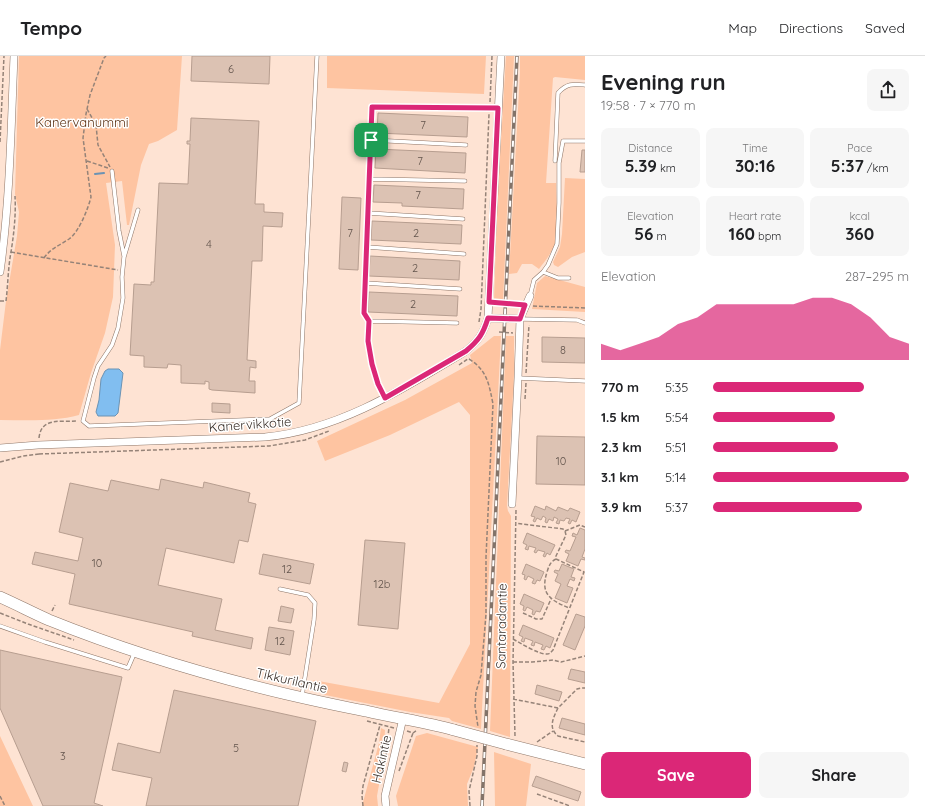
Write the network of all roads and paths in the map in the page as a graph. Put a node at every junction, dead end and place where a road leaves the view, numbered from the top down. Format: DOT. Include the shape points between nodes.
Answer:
graph roads {
  1 [pos="4,56"];
  2 [pos="14,56"];
  3 [pos="101,56"];
  4 [pos="106,56"];
  5 [pos="317,56"];
  6 [pos="492,56"];
  7 [pos="501,56"];
  8 [pos="104,58"];
  9 [pos="585,85"];
  10 [pos="489,108"];
  11 [pos="498,108"];
  12 [pos="87,109"];
  13 [pos="371,140"];
  14 [pos="585,141"];
  15 [pos="0,142"];
  16 [pos="466,145"];
  17 [pos="87,161"];
  18 [pos="555,161"];
  19 [pos="112,171"];
  20 [pos="370,179"];
  21 [pos="465,181"];
  22 [pos="138,210"];
  23 [pos="368,213"];
  24 [pos="16,215"];
  25 [pos="463,219"];
  26 [pos="367,248"];
  27 [pos="11,252"];
  28 [pos="464,254"];
  29 [pos="124,257"];
  30 [pos="44,258"];
  31 [pos="0,268"];
  32 [pos="122,270"];
  33 [pos="0,272"];
  34 [pos="543,272"];
  35 [pos="569,278"];
  36 [pos="365,283"];
  37 [pos="460,289"];
  38 [pos="530,296"];
  39 [pos="0,301"];
  40 [pos="481,302"];
  41 [pos="489,302"];
  42 [pos="528,306"];
  43 [pos="585,308"];
  44 [pos="488,318"];
  45 [pos="520,319"];
  46 [pos="530,320"];
  47 [pos="369,321"];
  48 [pos="457,323"];
  49 [pos="478,323"];
  50 [pos="585,323"];
  51 [pos="529,334"];
  52 [pos="466,351"];
  53 [pos="468,359"];
  54 [pos="456,366"];
  55 [pos="518,378"];
  56 [pos="585,381"];
  57 [pos="385,398"];
  58 [pos="330,430"];
  59 [pos="0,448"];
  60 [pos="38,454"];
  61 [pos="512,504"];
  62 [pos="515,514"];
  63 [pos="515,523"];
  64 [pos="585,527"];
  65 [pos="565,531"];
  66 [pos="556,559"];
  67 [pos="585,571"];
  68 [pos="280,589"];
  69 [pos="0,597"];
  70 [pos="552,599"];
  71 [pos="55,606"];
  72 [pos="569,608"];
  73 [pos="523,613"];
  74 [pos="55,614"];
  75 [pos="0,626"];
  76 [pos="513,639"];
  77 [pos="135,651"];
  78 [pos="585,656"];
  79 [pos="512,662"];
  80 [pos="585,688"];
  81 [pos="302,697"];
  82 [pos="513,699"];
  83 [pos="558,708"];
  84 [pos="403,718"];
  85 [pos="380,725"];
  86 [pos="478,728"];
  87 [pos="554,731"];
  88 [pos="413,733"];
  89 [pos="478,742"];
  90 [pos="510,742"];
  91 [pos="585,742"];
  92 [pos="534,744"];
  93 [pos="585,764"];
  94 [pos="398,772"];
  95 [pos="537,794"];
  96 [pos="0,796"];
  97 [pos="563,803"];
  98 [pos="5,806"];
  99 [pos="363,806"];
  100 [pos="386,806"];
  101 [pos="470,806"];
  102 [pos="563,806"];
  103 [pos="570,806"];
  1 -- 15 [label="path"];
  2 -- 31 [label="street" via="8,197"];
  3 -- 8 [label="path"];
  4 -- 8 [label="path"];
  5 -- 32 [label="lane" via="298,403 270,420 89,426 85,424 83,421 98,366 112,345 118,328 123,298"];
  6 -- 10 [label="path"];
  7 -- 11 [label="street"];
  8 -- 12 [label="path"];
  9 -- 18 [label="lane" via="572,84 558,93"];
  10 -- 11 [label="lane"];
  10 -- 13 [label="lane" via="372,107"];
  10 -- 40 [label="path"];
  11 -- 41 [label="street"];
  12 -- 17 [label="path" via="83,138"];
  12 -- 19 [label="path" via="96,125 98,145"];
  13 -- 16 [label="lane"];
  13 -- 20 [label="lane"];
  14 -- 34 [label="lane" via="562,140 559,163 558,236 554,252"];
  17 -- 19 [label="path"];
  17 -- 30 [label="path" via="90,203 76,232 48,252"];
  19 -- 29 [label="lane"];
  20 -- 21 [label="lane"];
  20 -- 23 [label="lane"];
  22 -- 29 [label="lane"];
  23 -- 25 [label="lane"];
  23 -- 26 [label="lane"];
  24 -- 27 [label="path"];
  26 -- 28 [label="lane"];
  26 -- 36 [label="lane"];
  27 -- 30 [label="path"];
  27 -- 39 [label="path" via="6,301"];
  29 -- 32 [label="lane"];
  30 -- 32 [label="path"];
  31 -- 33 [label="street"];
  34 -- 35 [label="lane" via="558,278"];
  34 -- 38 [label="lane" via="534,280"];
  36 -- 37 [label="lane"];
  36 -- 47 [label="lane" via="364,313"];
  38 -- 42 [label="street"];
  40 -- 41 [label="path"];
  40 -- 49 [label="path"];
  41 -- 42 [label="path"];
  41 -- 44 [label="street"];
  42 -- 43 [label="path"];
  42 -- 45 [label="street"];
  44 -- 45 [label="street"];
  44 -- 52 [label="street, Kanervikkotie" via="484,332"];
  45 -- 46 [label="lane"];
  45 -- 55 [label="street"];
  46 -- 50 [label="lane" via="577,320"];
  46 -- 51 [label="path"];
  47 -- 48 [label="lane"];
  47 -- 57 [label="lane" via="368,341 372,364"];
  52 -- 53 [label="path"];
  52 -- 57 [label="street, Kanervikkotie"];
  53 -- 54 [label="path"];
  53 -- 86 [label="path" via="478,365 485,374 493,404 486,614 481,675 475,706"];
  55 -- 56 [label="lane"];
  55 -- 61 [label="street"];
  57 -- 59 [label="street, Kanervikkotie" via="334,421 285,435"];
  58 -- 60 [label="path" via="298,441 269,446"];
  62 -- 63 [label="path, Santaradantie"];
  63 -- 65 [label="path" via="563,528"];
  63 -- 76 [label="path, Santaradantie"];
  64 -- 65 [label="path" via="580,525"];
  65 -- 66 [label="path" via="566,535"];
  66 -- 67 [label="path"];
  66 -- 70 [label="path" via="551,562 544,582 544,587"];
  67 -- 72 [label="path"];
  68 -- 81 [label="lane" via="308,595 314,603 314,620"];
  69 -- 77 [label="main road, Tikkurilantie" via="48,619"];
  70 -- 72 [label="path"];
  70 -- 73 [label="path" via="542,619"];
  71 -- 74 [label="path" via="50,612"];
  72 -- 76 [label="path" via="550,653 541,653"];
  75 -- 77 [label="lane" via="128,668"];
  76 -- 79 [label="path, Santaradantie"];
  77 -- 81 [label="main road, Tikkurilantie" via="205,673"];
  78 -- 79 [label="path" via="561,662"];
  79 -- 82 [label="path, Santaradantie"];
  80 -- 83 [label="path" via="577,689"];
  81 -- 84 [label="main road, Tikkurilantie"];
  82 -- 83 [label="path"];
  82 -- 90 [label="path, Santaradantie"];
  83 -- 87 [label="path" via="553,719"];
  84 -- 90 [label="main road, Tikkurilantie, bridge"];
  84 -- 100 [label="street, Hakintie" via="385,796"];
  85 -- 99 [label="path" via="363,786"];
  87 -- 91 [label="path" via="558,736"];
  87 -- 92 [label="path"];
  88 -- 94 [label="path"];
  89 -- 101 [label="path" via="469,791"];
  90 -- 93 [label="main road, Tikkurilantie"];
  95 -- 97 [label="path"];
  96 -- 98 [label="path"];
  97 -- 102 [label="path"];
  97 -- 103 [label="path"];
}
